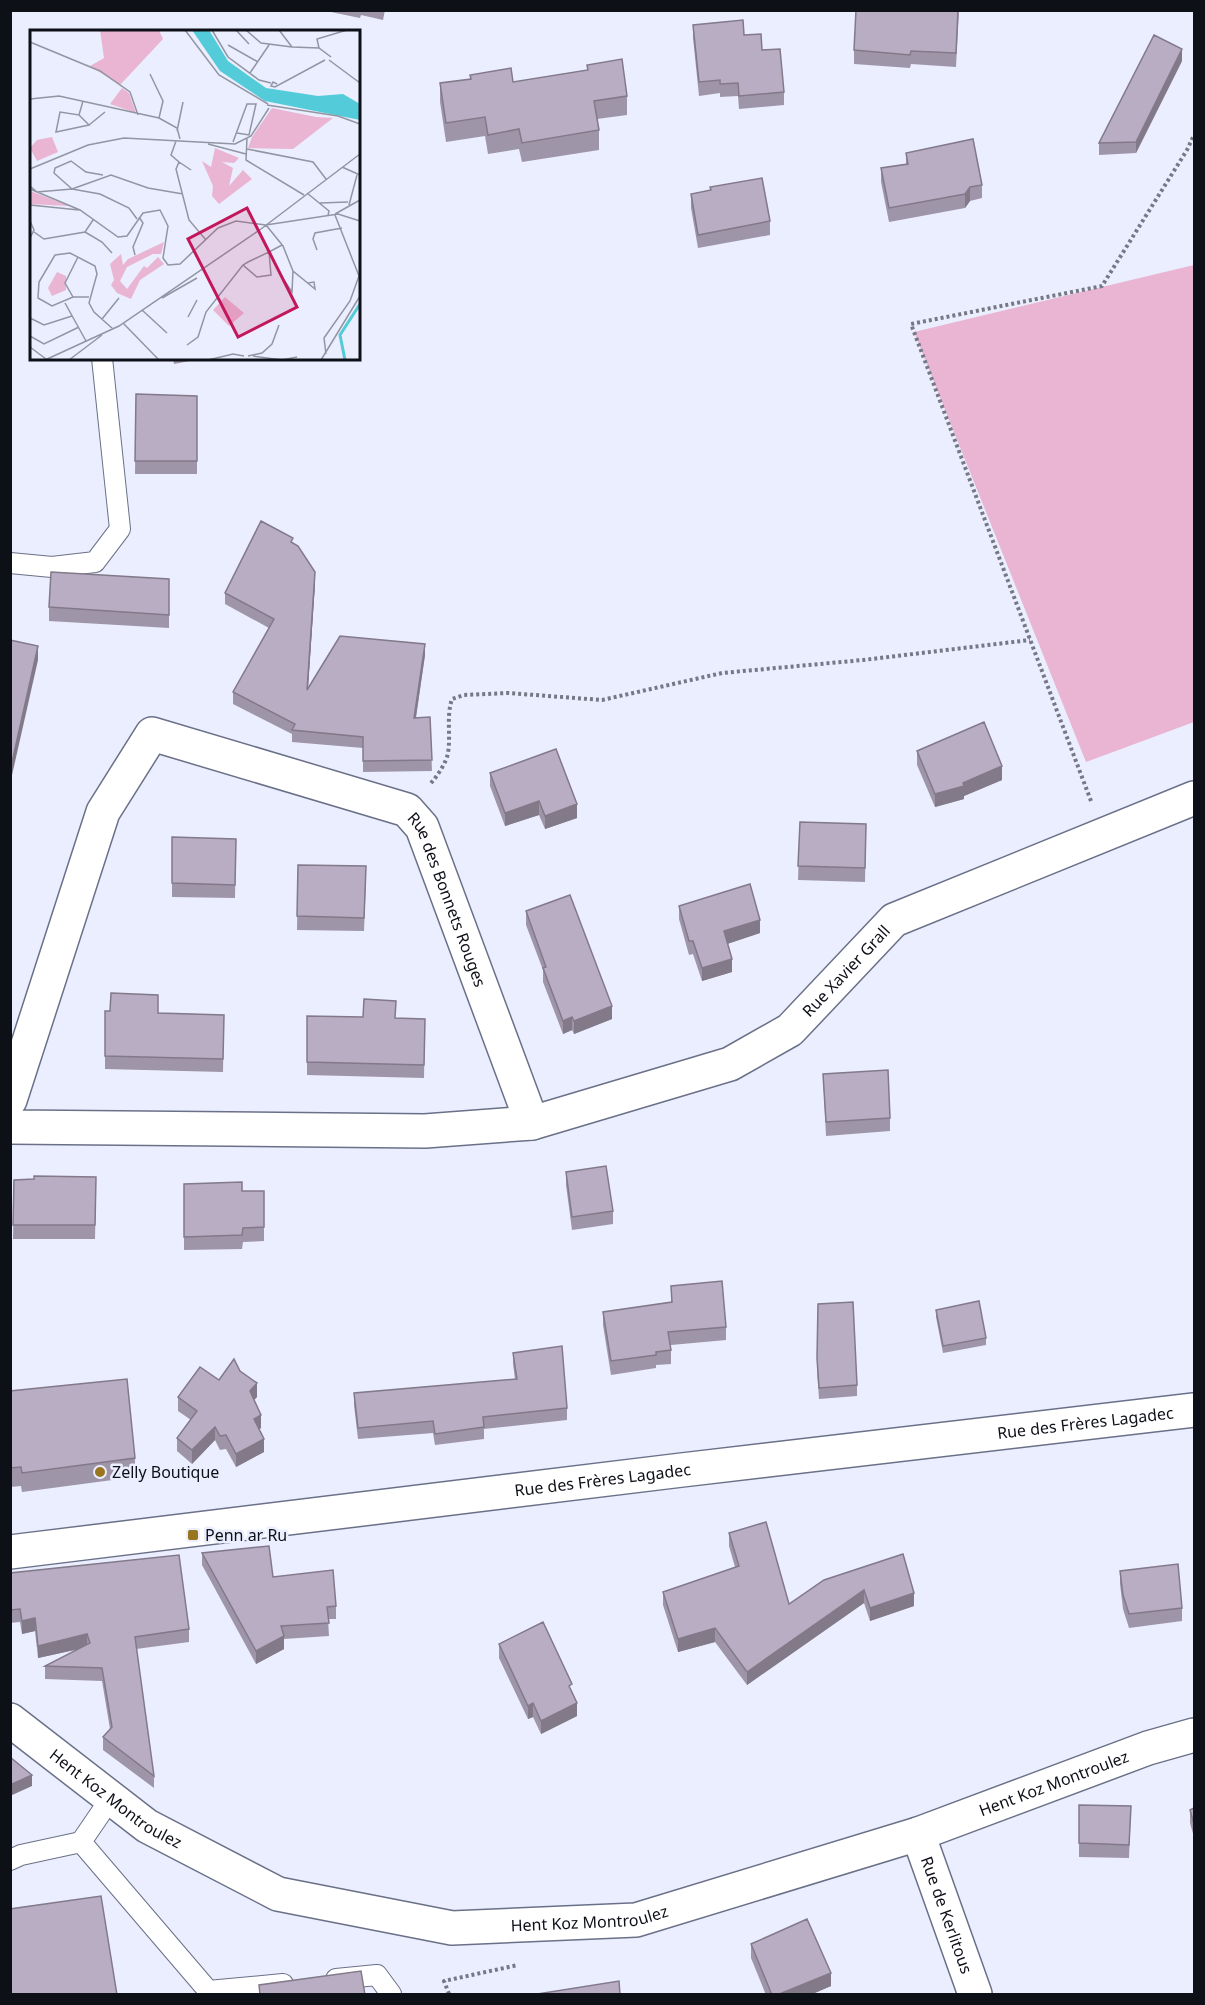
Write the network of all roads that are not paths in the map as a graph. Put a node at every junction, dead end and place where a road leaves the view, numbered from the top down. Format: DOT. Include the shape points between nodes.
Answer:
graph roads {
  1 [pos="102,360"];
  2 [pos="10,563"];
  3 [pos="1194,798"];
  4 [pos="10,1100"];
  5 [pos="532,1123"];
  6 [pos="10,1127"];
  7 [pos="1194,1410"];
  8 [pos="10,1552"];
  9 [pos="10,1720"];
  10 [pos="1194,1735"];
  11 [pos="111,1798"];
  12 [pos="918,1834"];
  13 [pos="81,1842"];
  14 [pos="10,1860"];
  15 [pos="321,1981"];
  16 [pos="298,1983"];
  17 [pos="210,1993"];
  18 [pos="391,1995"];
  19 [pos="975,1995"];
  1 -- 2 [label="lane" via="120,530 95,562 52,567"];
  3 -- 5 [label="street, Rue Xavier Grall" via="894,920 790,1030 730,1064"];
  4 -- 5 [label="street, Rue des Bonnets Rouges" via="103,812 152,734 407,810 422,827"];
  5 -- 6 [label="street" via="425,1131"];
  7 -- 8 [label="street, Rue des Frères Lagadec"];
  9 -- 11 [label="street, Hent Koz Montroulez"];
  10 -- 12 [label="street, Hent Koz Montroulez" via="1148,1748"];
  11 -- 12 [label="street, Hent Koz Montroulez" via="147,1826 278,1894 452,1928 636,1920"];
  11 -- 13 [label="lane"];
  12 -- 19 [label="street, Rue de Kerlitous"];
  13 -- 14 [label="lane"];
  13 -- 17 [label="lane"];
  15 -- 18 [label="lane" via="377,1975"];
  16 -- 17 [label="lane"];
}
